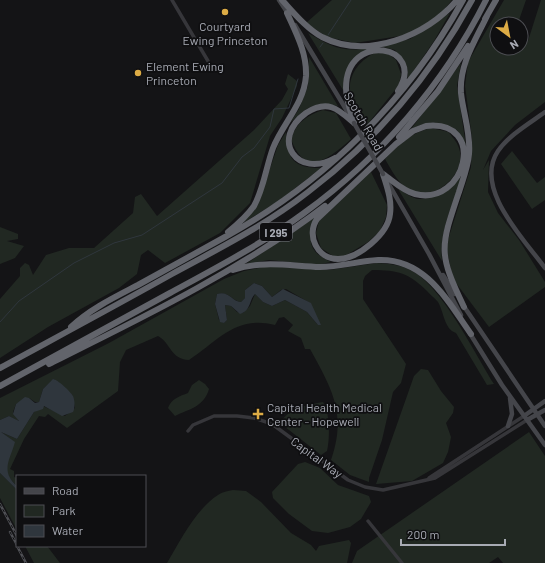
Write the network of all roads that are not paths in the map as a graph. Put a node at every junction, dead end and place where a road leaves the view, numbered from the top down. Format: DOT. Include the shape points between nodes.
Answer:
graph roads {
  1 [pos="172,0"];
  2 [pos="280,0"];
  3 [pos="458,0"];
  4 [pos="463,0"];
  5 [pos="472,0"];
  6 [pos="486,0"];
  7 [pos="496,0"];
  8 [pos="287,12"];
  9 [pos="487,16"];
  10 [pos="208,61"];
  11 [pos="545,112"];
  12 [pos="354,123"];
  13 [pos="371,125"];
  14 [pos="352,144"];
  15 [pos="389,149"];
  16 [pos="383,174"];
  17 [pos="350,186"];
  18 [pos="429,254"];
  19 [pos="180,262"];
  20 [pos="545,268"];
  21 [pos="213,279"];
  22 [pos="464,307"];
  23 [pos="66,332"];
  24 [pos="471,334"];
  25 [pos="0,368"];
  26 [pos="0,387"];
  27 [pos="509,394"];
  28 [pos="545,401"];
  29 [pos="533,409"];
  30 [pos="545,410"];
  31 [pos="537,416"];
  32 [pos="526,418"];
  33 [pos="508,426"];
  34 [pos="545,426"];
  35 [pos="188,431"];
  36 [pos="545,444"];
  37 [pos="429,478"];
  38 [pos="368,521"];
  39 [pos="402,563"];
  1 -- 10 [label="street"];
  2 -- 3 [label="highway" via="304,24 322,37 339,43 361,46 398,39 417,32 441,17"];
  2 -- 8 [label="main road, Scotch Road"];
  4 -- 13 [label="highway" via="403,91"];
  5 -- 23 [label="highway, I 295" via="434,60 398,108 366,142 326,178 295,202 241,237"];
  6 -- 26 [label="highway, I 295" via="456,52 418,104 381,146 317,203 241,254"];
  7 -- 9 [label="highway"];
  8 -- 12 [label="main road, Scotch Road"];
  8 -- 19 [label="highway" via="306,63 305,82 299,102 275,144 259,195 249,213 228,232"];
  9 -- 15 [label="highway" via="450,74"];
  9 -- 22 [label="highway" via="462,73 461,93 469,139 469,156 444,244 446,268"];
  11 -- 20 [label="main road" via="504,144 493,160 491,183 498,203"];
  12 -- 13 [label="highway" via="346,89 349,74 363,54 382,49 392,52 398,58 403,67 404,77 398,92"];
  12 -- 14 [label="highway" via="336,108 320,106 296,122 289,137 289,145 294,155 311,165 328,162"];
  12 -- 16 [label="main road, Scotch Road, bridge"];
  13 -- 14 [label="highway"];
  14 -- 19 [label="highway" via="327,168 280,203 252,222"];
  15 -- 16 [label="highway" via="416,130 428,126 441,127 452,131 460,139 464,149 464,161 450,185 439,192 429,194 410,192"];
  15 -- 17 [label="highway"];
  16 -- 17 [label="highway" via="390,207 389,220 383,232 374,242 349,256 331,258 322,254 316,246 312,238 313,229 318,218"];
  16 -- 18 [label="main road, Scotch Road"];
  17 -- 21 [label="highway" via="287,234"];
  18 -- 22 [label="main road, Scotch Road"];
  18 -- 24 [label="main road, Scotch Road"];
  19 -- 23 [label="highway" via="96,308"];
  21 -- 24 [label="highway" via="241,268 266,264 321,267 373,260 393,261 412,267 430,279"];
  21 -- 26 [label="highway" via="104,337"];
  22 -- 29 [label="main road, Scotch Road"];
  23 -- 25 [label="highway, I 295"];
  24 -- 27 [label="main road, Scotch Road"];
  27 -- 32 [label="main road, Scotch Road"];
  27 -- 33 [label="main road" via="512,414"];
  28 -- 29 [label="main road"];
  29 -- 31 [label="main road, Scotch Road"];
  29 -- 32 [label="main road"];
  30 -- 31 [label="main road"];
  31 -- 32 [label="main road"];
  31 -- 34 [label="main road, Scotch Road"];
  32 -- 33 [label="street, Capital Way"];
  32 -- 36 [label="main road, Scotch Road"];
  32 -- 37 [label="street, Capital Way" via="435,478"];
  33 -- 37 [label="street, Capital Way"];
  35 -- 37 [label="street, Capital Way" via="193,425 214,416 254,418 272,424 348,480 365,487 383,490"];
  38 -- 39 [label="street"];
}
